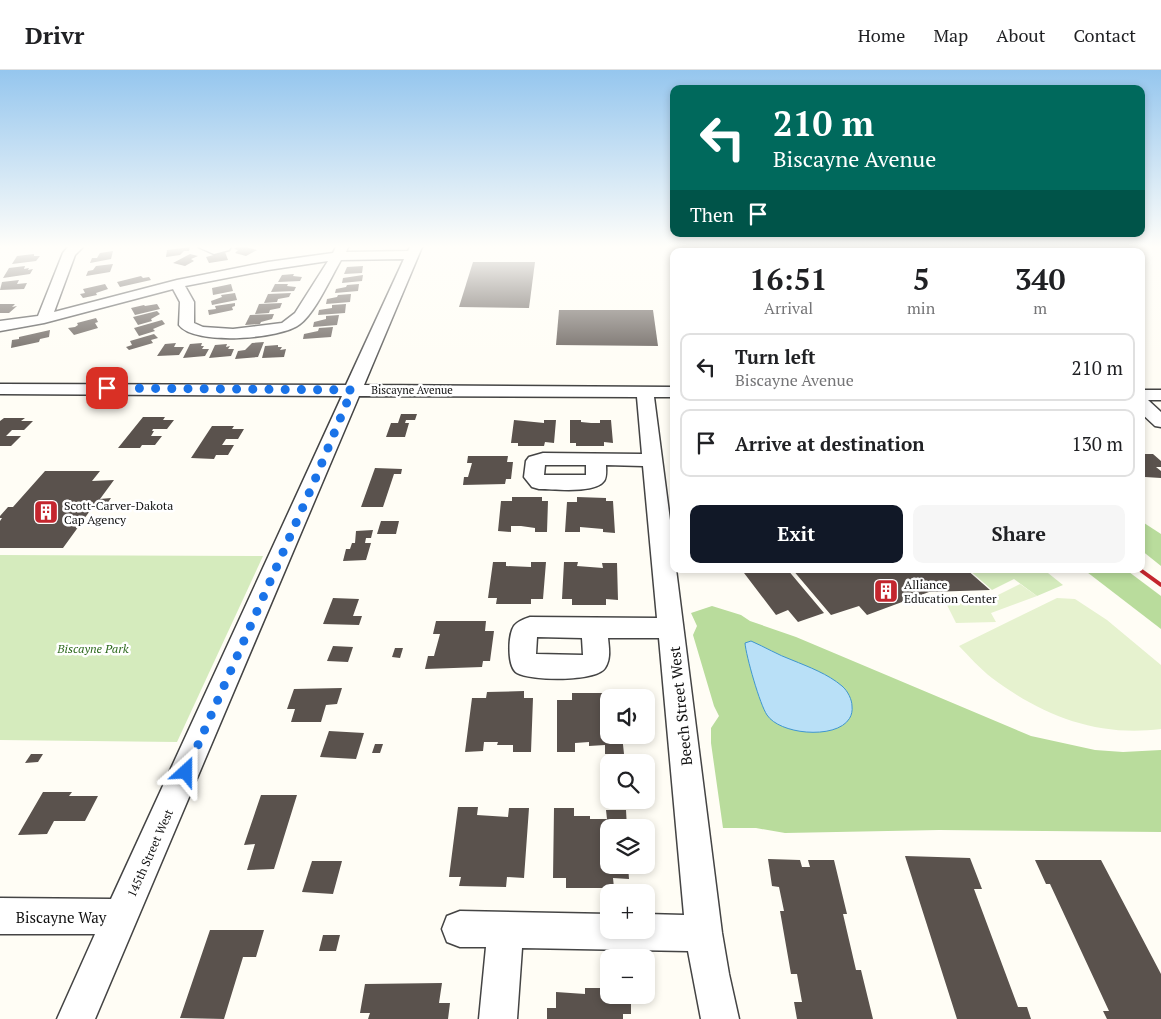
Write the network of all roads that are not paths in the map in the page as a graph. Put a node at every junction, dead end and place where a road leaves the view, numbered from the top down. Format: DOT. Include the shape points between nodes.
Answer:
graph roads {
  1 [pos="54,291"];
  2 [pos="149,291"];
  3 [pos="181,291"];
  4 [pos="315,291"];
  5 [pos="397,291"];
  6 [pos="44,319"];
  7 [pos="0,326"];
  8 [pos="0,389"];
  9 [pos="352,390"];
  10 [pos="645,392"];
  11 [pos="670,392"];
  12 [pos="1145,394"];
  13 [pos="1161,395"];
  14 [pos="1145,407"];
  15 [pos="1161,422"];
  16 [pos="596,459"];
  17 [pos="653,460"];
  18 [pos="595,628"];
  19 [pos="672,628"];
  20 [pos="0,916"];
  21 [pos="122,917"];
  22 [pos="460,929"];
  23 [pos="506,929"];
  24 [pos="704,933"];
  25 [pos="76,1019"];
  26 [pos="498,1019"];
  27 [pos="720,1019"];
  1 -- 6 [label="street"];
  2 -- 6 [label="street"];
  3 -- 4 [label="street" via="186,302 186,324 192,330 206,332 268,331 286,327 300,316"];
  5 -- 9 [label="street, 145th Street West"];
  6 -- 7 [label="street"];
  8 -- 9 [label="street, Biscayne Avenue"];
  9 -- 10 [label="street, Biscayne Avenue"];
  9 -- 21 [label="street, 145th Street West"];
  10 -- 11 [label="street, Biscayne Avenue"];
  10 -- 17 [label="street, Beech Street West"];
  12 -- 13 [label="street"];
  14 -- 15 [label="street"];
  16 -- 17 [label="street"];
  17 -- 19 [label="street, Beech Street West"];
  18 -- 19 [label="street"];
  19 -- 24 [label="street, Beech Street West"];
  20 -- 21 [label="street, Biscayne Way"];
  21 -- 25 [label="street, 145th Street West"];
  22 -- 23 [label="street"];
  23 -- 24 [label="street"];
  23 -- 26 [label="street"];
  24 -- 27 [label="street, Beech Street West"];
}
